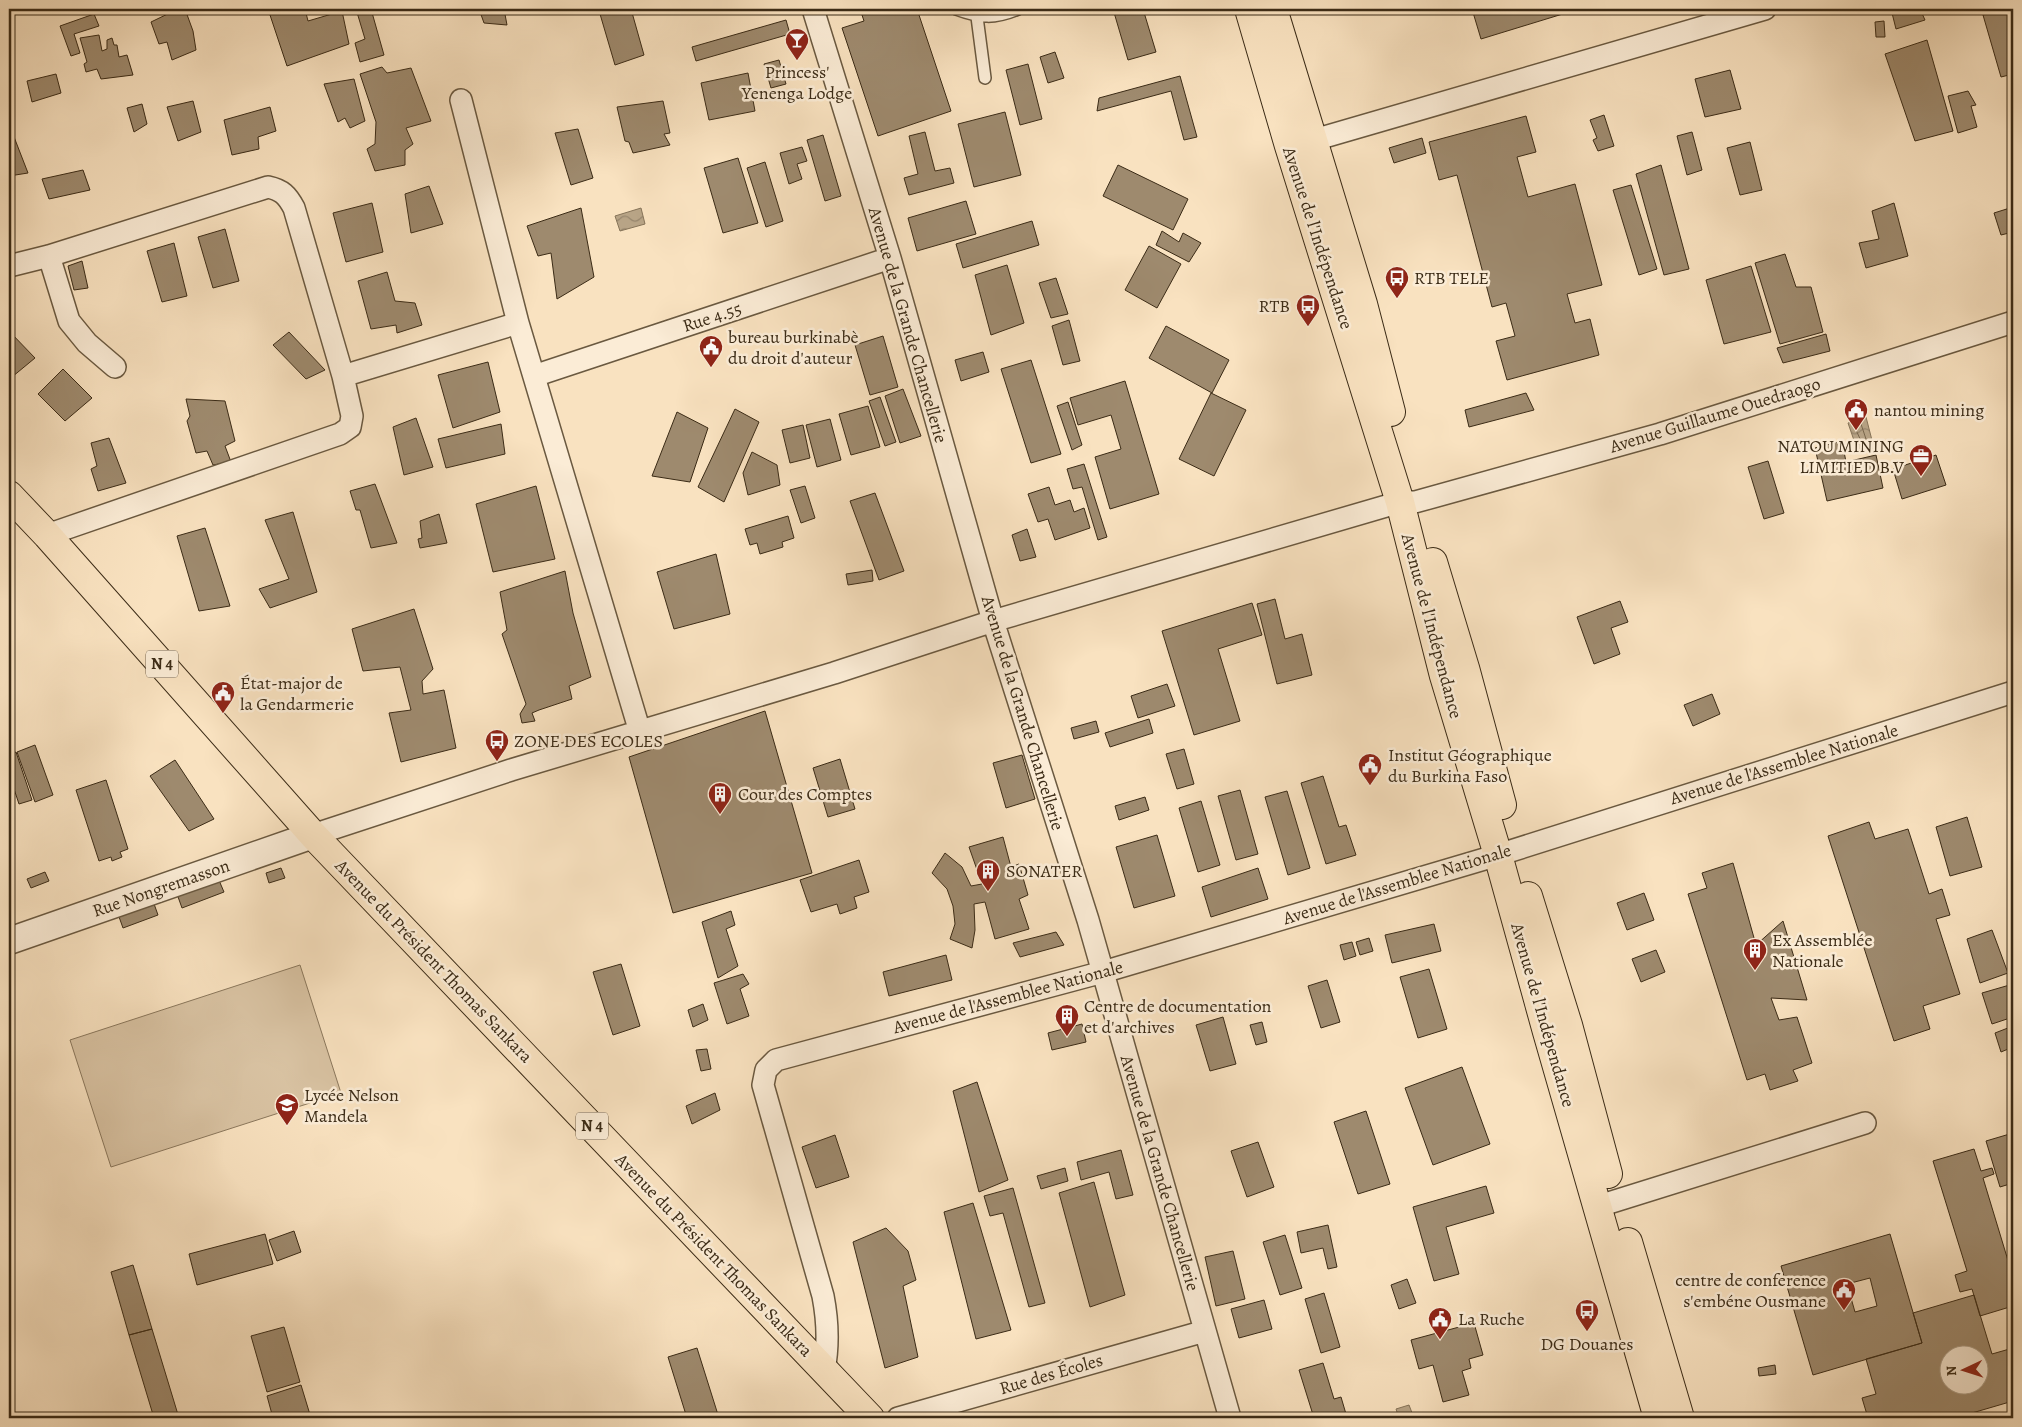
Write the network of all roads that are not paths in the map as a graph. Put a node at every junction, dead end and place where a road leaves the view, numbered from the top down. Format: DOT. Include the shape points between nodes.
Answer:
graph roads {
  1 [pos="813,9"];
  2 [pos="956,9"];
  3 [pos="1018,9"];
  4 [pos="1249,9"];
  5 [pos="1273,9"];
  6 [pos="1764,9"];
  7 [pos="977,13"];
  8 [pos="985,78"];
  9 [pos="461,100"];
  10 [pos="1314,140"];
  11 [pos="49,256"];
  12 [pos="890,258"];
  13 [pos="9,266"];
  14 [pos="2013,322"];
  15 [pos="518,324"];
  16 [pos="115,367"];
  17 [pos="343,376"];
  18 [pos="534,376"];
  19 [pos="9,495"];
  20 [pos="1408,502"];
  21 [pos="47,535"];
  22 [pos="993,621"];
  23 [pos="2013,692"];
  24 [pos="640,732"];
  25 [pos="313,834"];
  26 [pos="1506,852"];
  27 [pos="9,941"];
  28 [pos="1103,972"];
  29 [pos="1865,1123"];
  30 [pos="1607,1204"];
  31 [pos="1205,1331"];
  32 [pos="824,1370"];
  33 [pos="1657,1376"];
  34 [pos="870,1418"];
  35 [pos="898,1418"];
  36 [pos="1230,1418"];
  37 [pos="1658,1418"];
  38 [pos="1680,1418"];
  1 -- 12 [label="street, Avenue de la Grande Chancellerie"];
  2 -- 7 [label="lane"];
  3 -- 7 [label="lane" via="1007,14"];
  4 -- 20 [label="main road, Avenue de l'Indépendance" via="1289,146"];
  5 -- 10 [label="main road, Avenue de l'Indépendance"];
  6 -- 10 [label="street"];
  7 -- 8 [label="lane"];
  9 -- 15 [label="street"];
  10 -- 20 [label="main road, Avenue de l'Indépendance" via="1363,304"];
  11 -- 13 [label="street"];
  11 -- 16 [label="street" via="69,321"];
  11 -- 17 [label="street" via="268,187 280,189 294,208"];
  12 -- 18 [label="street, Rue 4.55"];
  12 -- 22 [label="street, Avenue de la Grande Chancellerie"];
  14 -- 20 [label="street, Avenue Guillaume Ouedraogo" via="1660,434"];
  15 -- 17 [label="street"];
  15 -- 18 [label="street"];
  17 -- 21 [label="street" via="352,416 350,427 340,434"];
  18 -- 24 [label="street"];
  19 -- 21 [label="main road, Avenue du Président Thomas Sankara / N 4"];
  20 -- 22 [label="street, Avenue Guillaume Ouedraogo"];
  20 -- 26 [label="main road, Avenue de l'Indépendance"];
  21 -- 25 [label="main road, Avenue du Président Thomas Sankara / N 4"];
  22 -- 24 [label="street, Avenue Guillaume Ouedraogo"];
  22 -- 28 [label="street, Avenue de la Grande Chancellerie"];
  23 -- 26 [label="street, Avenue de l'Assemblee Nationale"];
  24 -- 25 [label="street, Avenue Guillaume Ouedraogo"];
  25 -- 27 [label="street, Rue Nongremasson"];
  25 -- 32 [label="main road, Avenue du Président Thomas Sankara / N 4"];
  26 -- 28 [label="street, Avenue de l'Assemblee Nationale"];
  26 -- 30 [label="main road, Avenue de l'Indépendance"];
  28 -- 31 [label="street, Avenue de la Grande Chancellerie"];
  28 -- 32 [label="street, Avenue de l'Assemblee Nationale" via="776,1060 766,1070 763,1085 823,1296 828,1322"];
  29 -- 30 [label="street"];
  30 -- 33 [label="main road, Avenue de l'Indépendance"];
  31 -- 35 [label="street, Rue des Écoles"];
  31 -- 36 [label="street, Avenue de la Grande Chancellerie"];
  32 -- 34 [label="main road, Avenue du Président Thomas Sankara / N 4"];
  33 -- 37 [label="main road, Avenue de l'Indépendance"];
  33 -- 38 [label="main road, Avenue de l'Indépendance"];
}
